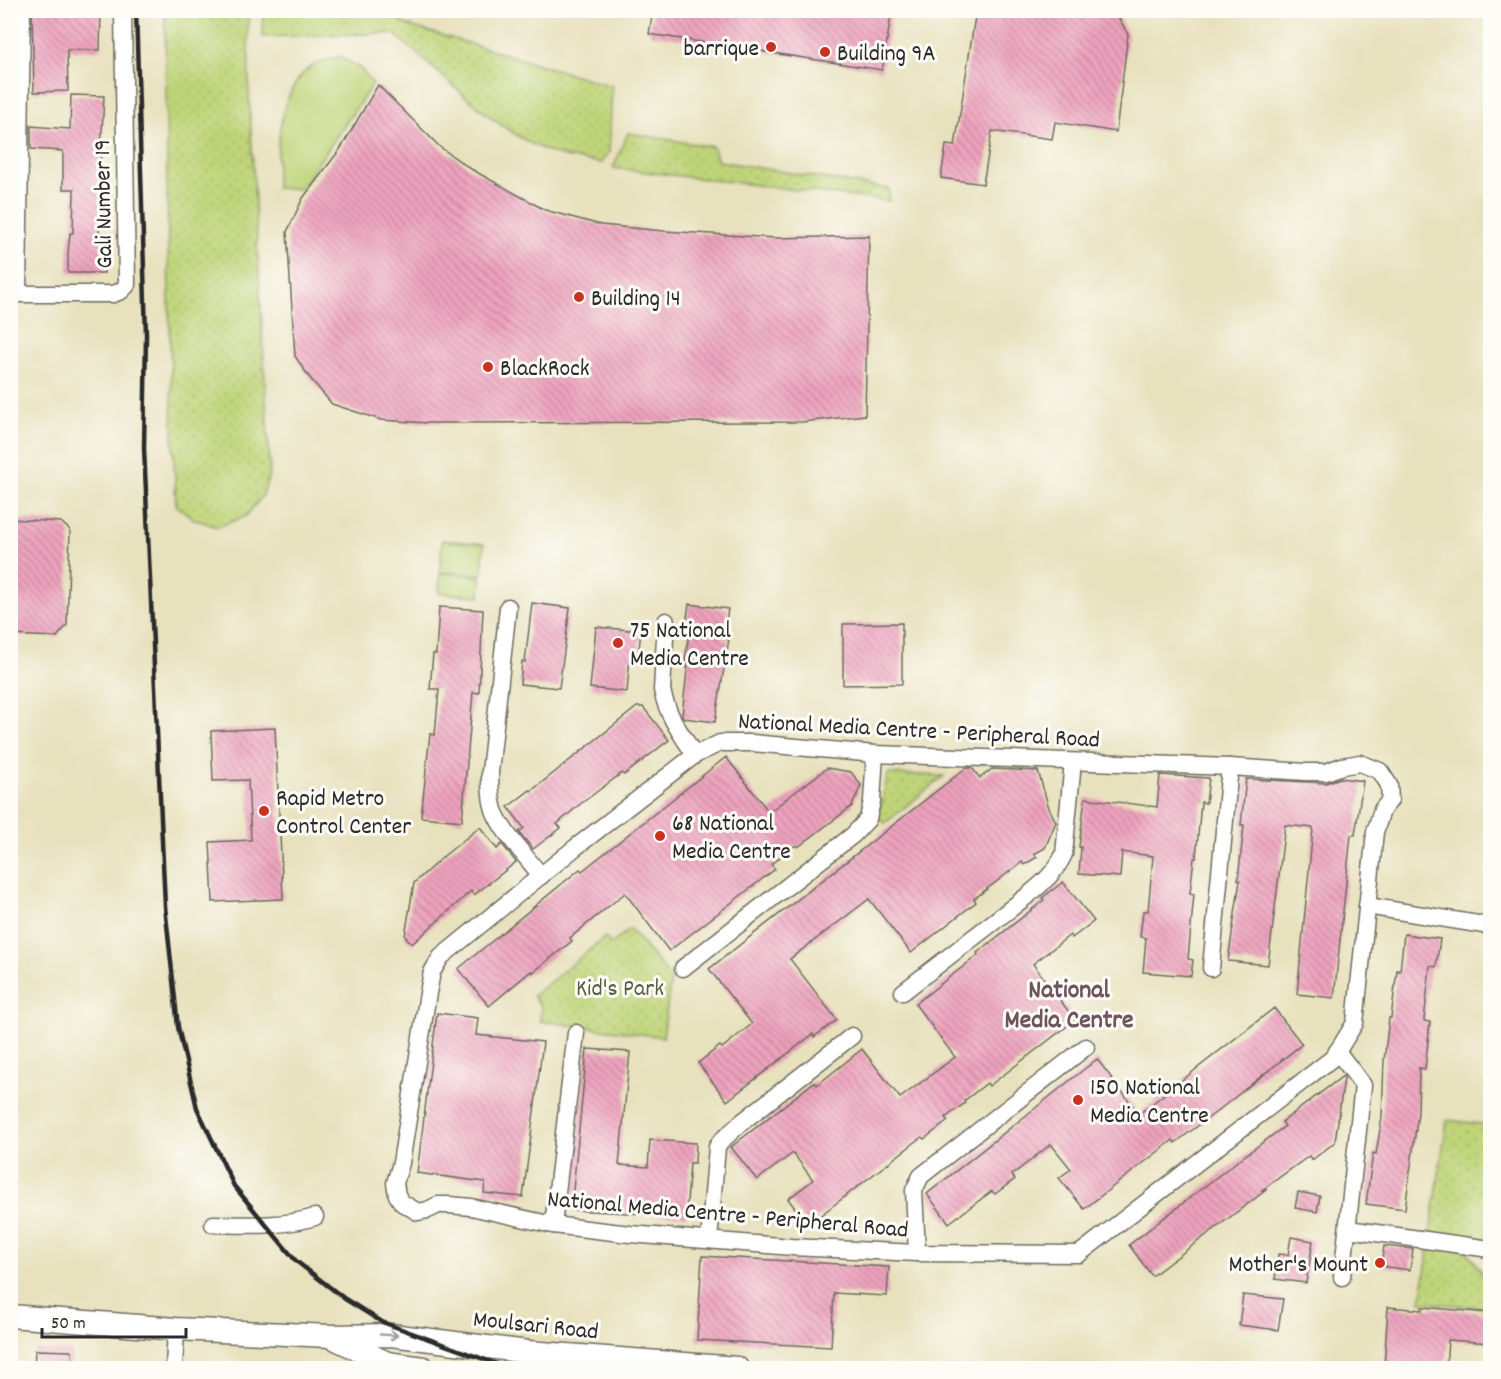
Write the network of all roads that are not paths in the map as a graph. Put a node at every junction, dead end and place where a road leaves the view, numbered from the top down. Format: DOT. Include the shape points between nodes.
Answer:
graph roads {
  1 [pos="22,10"];
  2 [pos="123,10"];
  3 [pos="14,294"];
  4 [pos="508,607"];
  5 [pos="666,621"];
  6 [pos="875,754"];
  7 [pos="695,755"];
  8 [pos="1073,762"];
  9 [pos="1230,767"];
  10 [pos="541,876"];
  11 [pos="1367,906"];
  12 [pos="1491,926"];
  13 [pos="683,968"];
  14 [pos="1211,968"];
  15 [pos="903,992"];
  16 [pos="576,1033"];
  17 [pos="852,1036"];
  18 [pos="1086,1047"];
  19 [pos="1337,1051"];
  20 [pos="315,1217"];
  21 [pos="213,1224"];
  22 [pos="553,1225"];
  23 [pos="1348,1228"];
  24 [pos="709,1240"];
  25 [pos="1491,1249"];
  26 [pos="916,1253"];
  27 [pos="1342,1277"];
  28 [pos="10,1317"];
  29 [pos="176,1329"];
  30 [pos="330,1336"];
  31 [pos="174,1368"];
  32 [pos="423,1368"];
  33 [pos="736,1368"];
  1 -- 3 [label="street"];
  2 -- 3 [label="street, Gali Number 19" via="127,285 113,294"];
  4 -- 10 [label="street" via="490,795 504,827"];
  5 -- 7 [label="street" via="662,690 665,706"];
  6 -- 7 [label="street, National Media Centre - Peripheral Road" via="720,743"];
  6 -- 8 [label="street, National Media Centre - Peripheral Road"];
  6 -- 13 [label="street" via="868,819"];
  7 -- 10 [label="street, National Media Centre - Peripheral Road"];
  8 -- 9 [label="street, National Media Centre - Peripheral Road"];
  8 -- 15 [label="street" via="1064,855 1059,866 1027,896"];
  9 -- 11 [label="street, National Media Centre - Peripheral Road" via="1326,772 1360,763 1380,771 1389,785 1390,800 1375,832"];
  9 -- 14 [label="street"];
  10 -- 22 [label="street, National Media Centre - Peripheral Road" via="441,957 432,972 395,1183 396,1195 402,1203 418,1212 438,1205 471,1207"];
  11 -- 12 [label="street"];
  11 -- 19 [label="street, National Media Centre - Peripheral Road" via="1355,1023"];
  16 -- 22 [label="street"];
  17 -- 24 [label="street" via="720,1142"];
  18 -- 26 [label="street" via="921,1176 914,1190"];
  19 -- 23 [label="street" via="1363,1085"];
  19 -- 26 [label="street, National Media Centre - Peripheral Road" via="1079,1254"];
  20 -- 21 [label="street" via="274,1225"];
  22 -- 24 [label="street, National Media Centre - Peripheral Road"];
  23 -- 25 [label="street"];
  23 -- 27 [label="street"];
  24 -- 26 [label="street, National Media Centre - Peripheral Road"];
  28 -- 29 [label="street, Moulsari Road"];
  29 -- 30 [label="street, Moulsari Road"];
  29 -- 31 [label="street"];
  30 -- 32 [label="street, Moulsari Road" via="387,1363"];
  30 -- 33 [label="street, Moulsari Road, one-way" via="391,1335 528,1352"];
}
